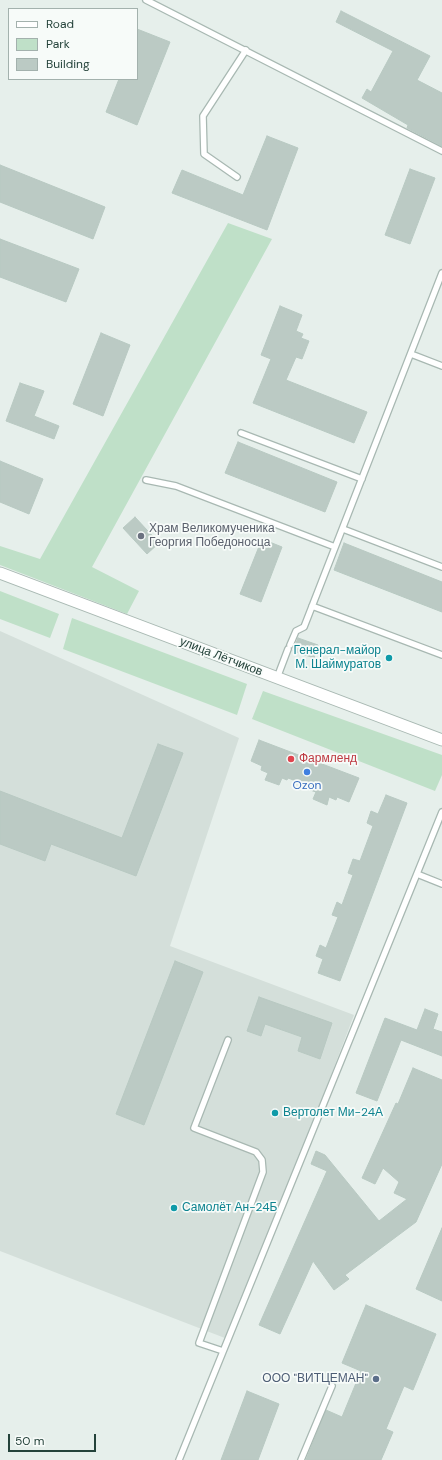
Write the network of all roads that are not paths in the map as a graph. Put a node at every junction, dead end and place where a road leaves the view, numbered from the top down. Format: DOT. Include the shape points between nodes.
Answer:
graph roads {
  1 [pos="146,0"];
  2 [pos="246,50"];
  3 [pos="442,151"];
  4 [pos="237,177"];
  5 [pos="442,273"];
  6 [pos="410,354"];
  7 [pos="442,366"];
  8 [pos="240,433"];
  9 [pos="362,479"];
  10 [pos="146,480"];
  11 [pos="342,529"];
  12 [pos="335,547"];
  13 [pos="442,568"];
  14 [pos="0,573"];
  15 [pos="312,606"];
  16 [pos="442,655"];
  17 [pos="277,678"];
  18 [pos="442,740"];
  19 [pos="442,812"];
  20 [pos="417,874"];
  21 [pos="442,884"];
  22 [pos="228,1040"];
  23 [pos="223,1351"];
  24 [pos="332,1386"];
  25 [pos="179,1460"];
  26 [pos="302,1460"];
  1 -- 2 [label="lane"];
  2 -- 3 [label="lane"];
  2 -- 4 [label="lane" via="203,116 204,154"];
  5 -- 6 [label="lane"];
  6 -- 7 [label="lane"];
  6 -- 9 [label="lane"];
  8 -- 9 [label="lane"];
  9 -- 11 [label="lane"];
  10 -- 12 [label="lane" via="176,486"];
  11 -- 12 [label="lane"];
  11 -- 13 [label="lane"];
  12 -- 15 [label="lane"];
  14 -- 17 [label="street, улица Лётчиков"];
  15 -- 16 [label="lane"];
  15 -- 17 [label="lane" via="304,627 296,631"];
  17 -- 18 [label="street, улица Лётчиков"];
  19 -- 20 [label="lane"];
  20 -- 21 [label="lane"];
  20 -- 23 [label="lane"];
  22 -- 23 [label="lane" via="194,1128 256,1152 262,1160 264,1172 199,1343"];
  23 -- 25 [label="lane"];
  24 -- 26 [label="lane"];
}
